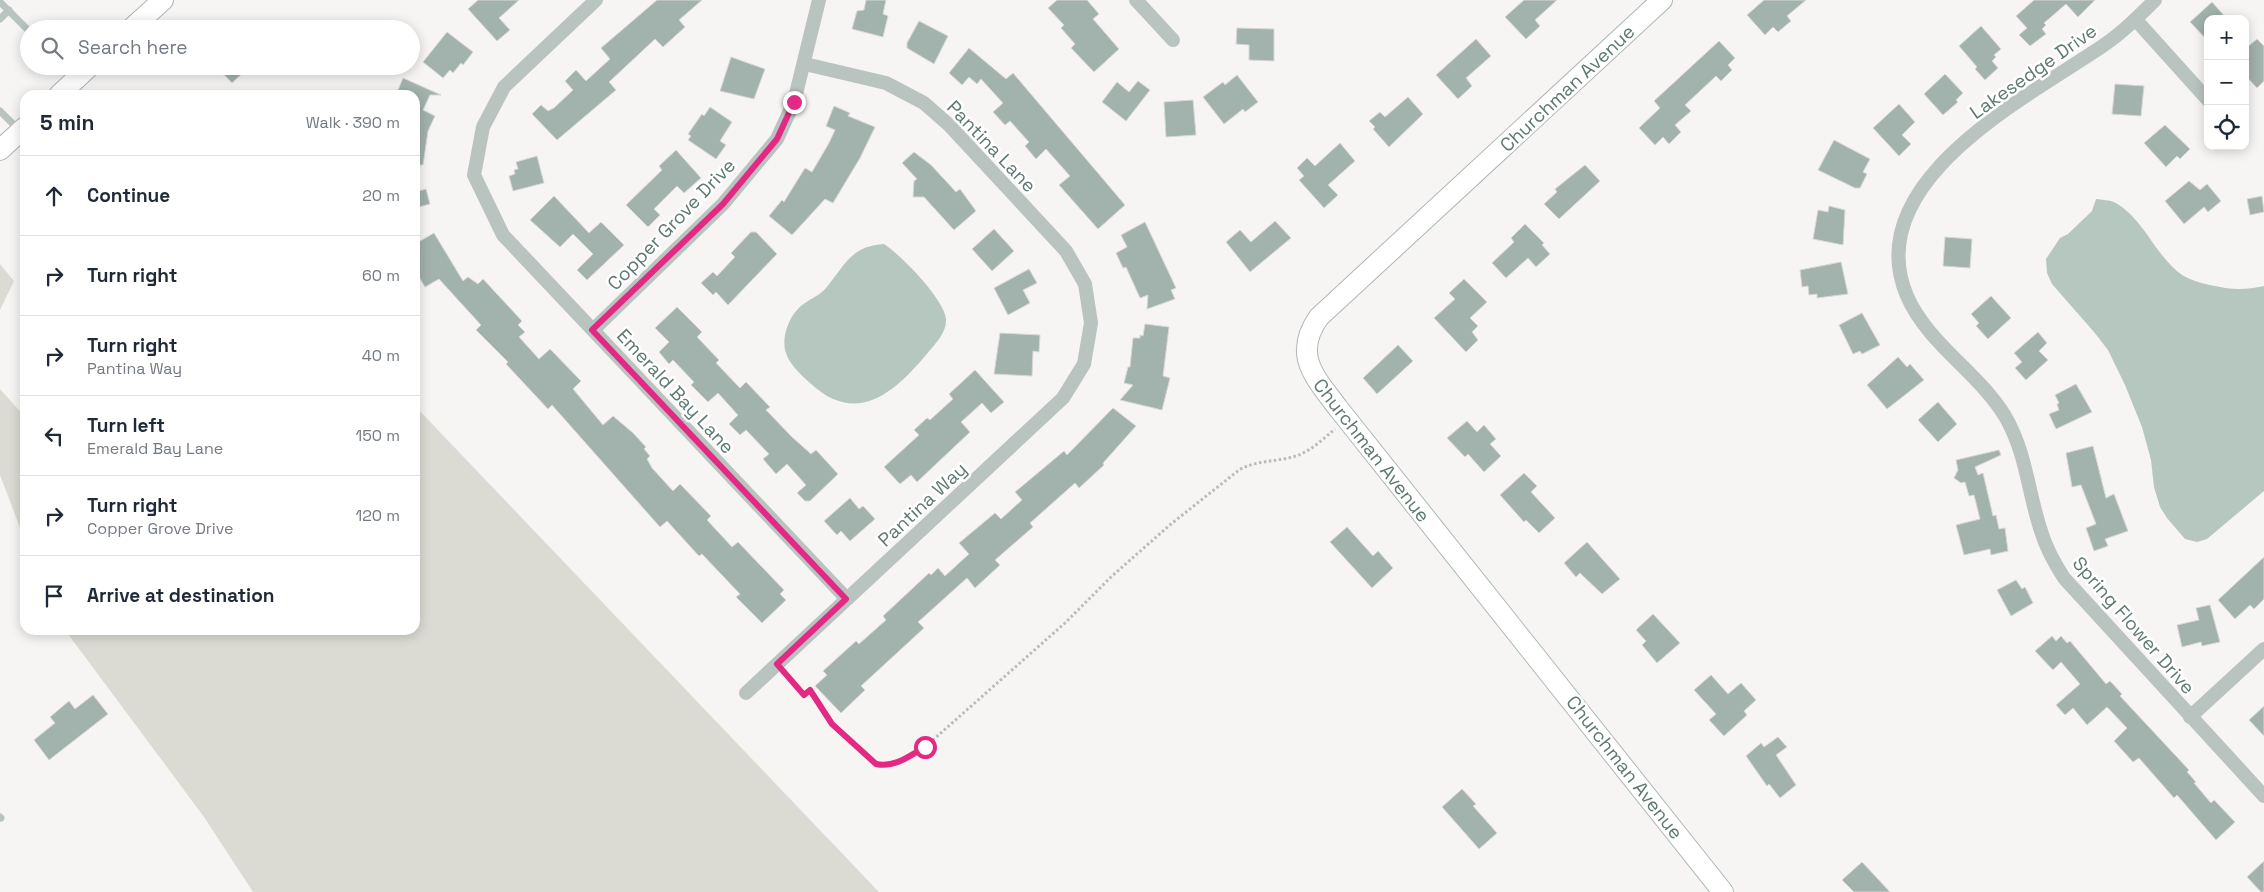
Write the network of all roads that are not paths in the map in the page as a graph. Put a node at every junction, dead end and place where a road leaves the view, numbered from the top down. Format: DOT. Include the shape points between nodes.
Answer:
graph roads {
  1 [pos="164,0"];
  2 [pos="596,0"];
  3 [pos="819,0"];
  4 [pos="1136,0"];
  5 [pos="1662,0"];
  6 [pos="2155,0"];
  7 [pos="0,2"];
  8 [pos="8,10"];
  9 [pos="0,18"];
  10 [pos="142,20"];
  11 [pos="2136,20"];
  12 [pos="20,22"];
  13 [pos="1173,40"];
  14 [pos="805,64"];
  15 [pos="68,75"];
  16 [pos="61,90"];
  17 [pos="2204,96"];
  18 [pos="0,111"];
  19 [pos="20,127"];
  20 [pos="20,131"];
  21 [pos="0,150"];
  22 [pos="1899,254"];
  23 [pos="1091,323"];
  24 [pos="592,330"];
  25 [pos="846,599"];
  26 [pos="2264,649"];
  27 [pos="746,692"];
  28 [pos="2190,717"];
  29 [pos="2264,796"];
  30 [pos="1723,892"];
  1 -- 10 [label="street"];
  2 -- 24 [label="street, Emerald Bay Lane" via="504,87 483,128 474,176 503,235"];
  3 -- 14 [label="street, Copper Grove Drive"];
  4 -- 13 [label="street"];
  5 -- 30 [label="street, Churchman Avenue" via="1319,317 1311,330 1306,355 1310,371 1348,420"];
  6 -- 11 [label="street, Lakesedge Drive"];
  7 -- 8 [label="lane"];
  8 -- 9 [label="lane"];
  8 -- 12 [label="lane"];
  11 -- 17 [label="street"];
  11 -- 22 [label="street, Lakesedge Drive" via="2006,108 1933,174 1915,196 1906,215"];
  14 -- 23 [label="street, Pantina Lane" via="886,83 924,103 949,125 1066,251 1084,284"];
  14 -- 24 [label="street, Copper Grove Drive" via="794,102 777,139 723,204"];
  15 -- 16 [label="street"];
  18 -- 19 [label="lane"];
  20 -- 21 [label="street"];
  22 -- 28 [label="street, Spring Flower Drive" via="1904,288 1919,318 1999,406 2016,435 2041,533 2051,558 2064,578"];
  23 -- 25 [label="street, Pantina Way" via="1084,364 1063,398"];
  24 -- 25 [label="street, Emerald Bay Lane"];
  25 -- 27 [label="street, Pantina Way"];
  26 -- 28 [label="street"];
  28 -- 29 [label="street, Spring Flower Drive"];
}
